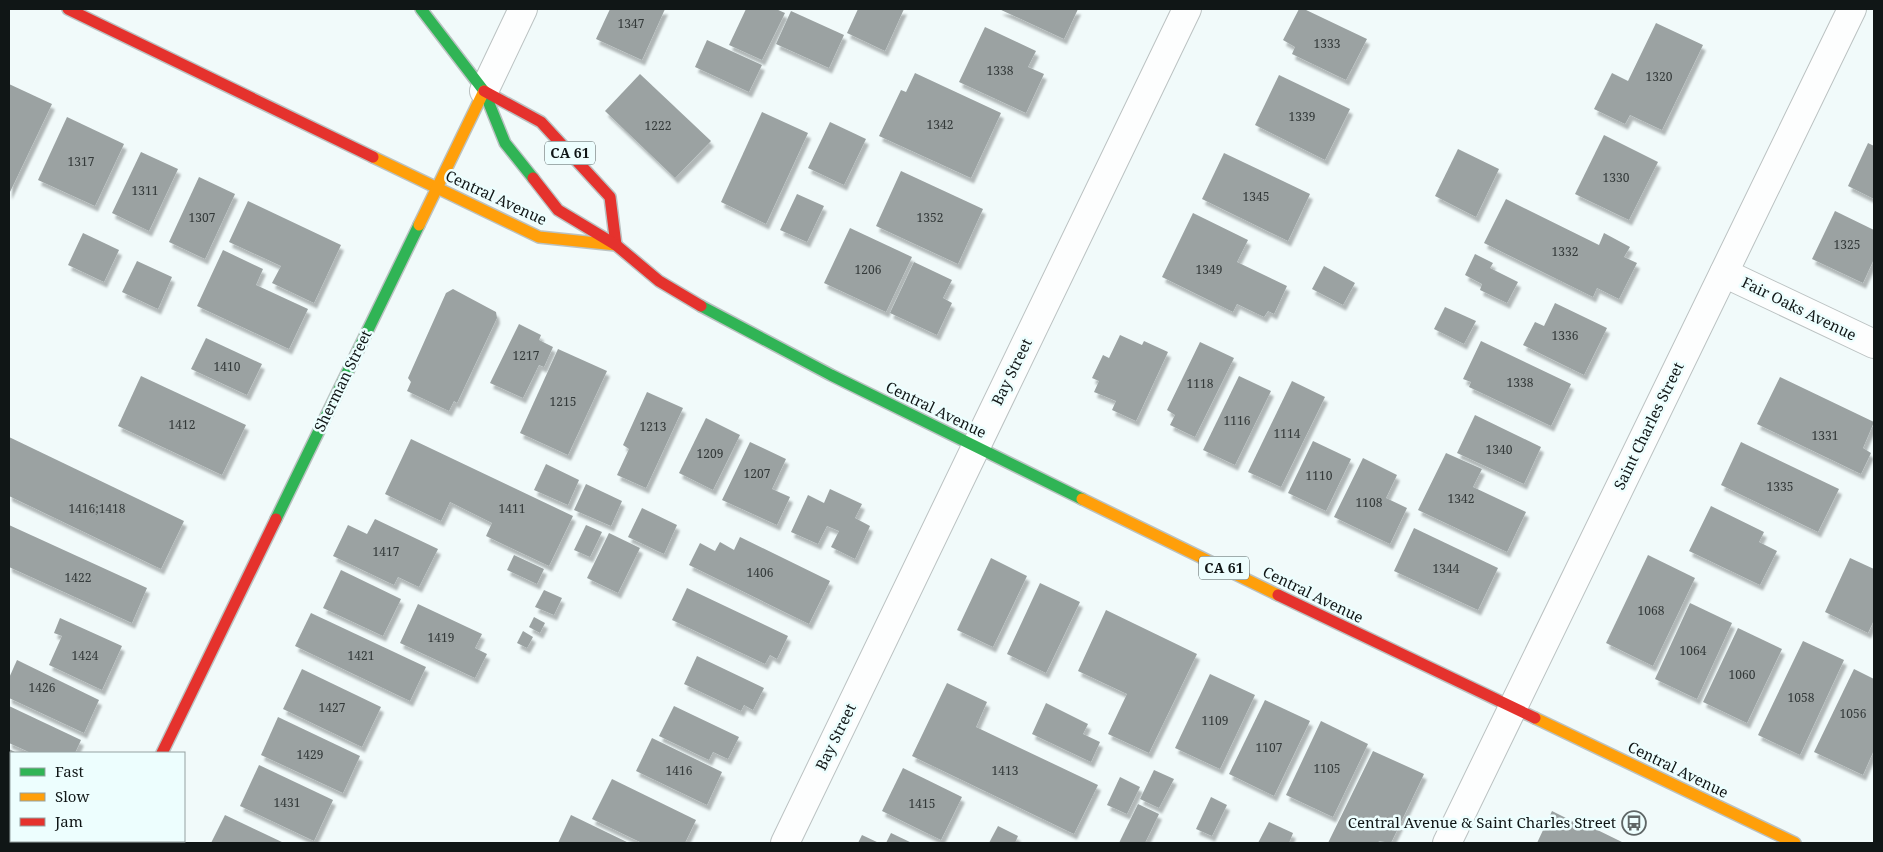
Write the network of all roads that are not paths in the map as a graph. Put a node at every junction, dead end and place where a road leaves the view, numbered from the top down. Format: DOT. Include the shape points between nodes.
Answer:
graph roads {
  1 [pos="68,9"];
  2 [pos="421,9"];
  3 [pos="523,9"];
  4 [pos="1187,9"];
  5 [pos="1852,9"];
  6 [pos="484,91"];
  7 [pos="438,187"];
  8 [pos="616,245"];
  9 [pos="1724,273"];
  10 [pos="1874,344"];
  11 [pos="976,446"];
  12 [pos="1512,707"];
  13 [pos="162,752"];
  14 [pos="785,843"];
  15 [pos="1447,843"];
  16 [pos="1796,843"];
  1 -- 7 [label="main road, Central Avenue"];
  2 -- 6 [label="main road, CA 61"];
  3 -- 6 [label="street, Sherman Street"];
  4 -- 11 [label="street, Bay Street"];
  5 -- 9 [label="street, Saint Charles Street"];
  6 -- 7 [label="main road, Sherman Street"];
  6 -- 8 [label="main road, CA 61" via="505,143 558,210"];
  6 -- 8 [label="main road, CA 61" via="541,122 610,197"];
  7 -- 8 [label="main road, Central Avenue" via="539,237"];
  7 -- 13 [label="main road, Sherman Street"];
  8 -- 11 [label="main road, Central Avenue / CA 61" via="659,281 692,300 831,375"];
  9 -- 10 [label="street, Fair Oaks Avenue"];
  9 -- 12 [label="street, Saint Charles Street"];
  11 -- 12 [label="main road, Central Avenue / CA 61"];
  11 -- 14 [label="street, Bay Street"];
  12 -- 15 [label="street, Saint Charles Street"];
  12 -- 16 [label="main road, Central Avenue / CA 61"];
}
